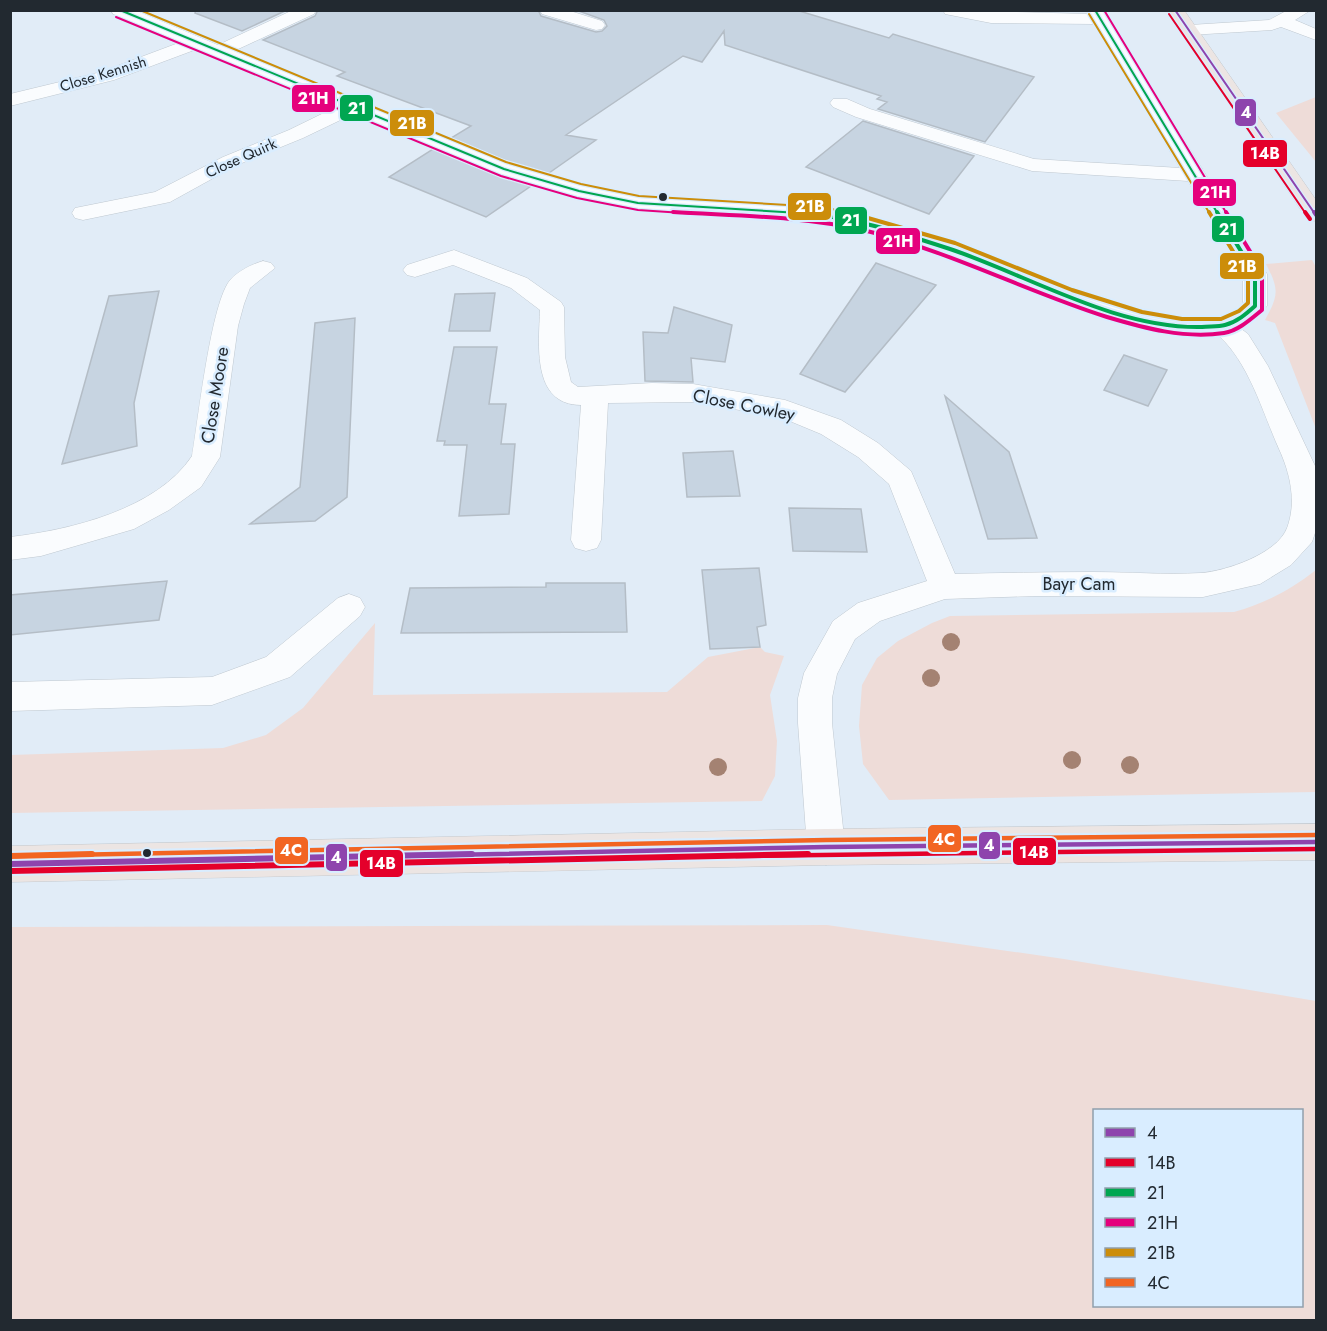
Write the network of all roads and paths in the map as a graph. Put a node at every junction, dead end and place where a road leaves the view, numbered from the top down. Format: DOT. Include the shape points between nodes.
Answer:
graph roads {
  1 [pos="119,10"];
  2 [pos="308,10"];
  3 [pos="548,10"];
  4 [pos="951,10"];
  5 [pos="1175,10"];
  6 [pos="1303,10"];
  7 [pos="1098,15"];
  8 [pos="1281,21"];
  9 [pos="596,25"];
  10 [pos="1190,30"];
  11 [pos="1310,32"];
  12 [pos="195,43"];
  13 [pos="219,51"];
  14 [pos="10,100"];
  15 [pos="351,107"];
  16 [pos="850,112"];
  17 [pos="1194,175"];
  18 [pos="83,213"];
  19 [pos="1317,215"];
  20 [pos="263,268"];
  21 [pos="415,270"];
  22 [pos="1223,326"];
  23 [pos="595,395"];
  24 [pos="586,540"];
  25 [pos="10,549"];
  26 [pos="945,587"];
  27 [pos="349,607"];
  28 [pos="10,697"];
  29 [pos="1317,842"];
  30 [pos="826,847"];
  31 [pos="10,864"];
  1 -- 12 [label="street"];
  2 -- 13 [label="street"];
  3 -- 9 [label="street"];
  4 -- 7 [label="street" via="991,18"];
  5 -- 10 [label="highway"];
  6 -- 8 [label="street"];
  7 -- 17 [label="street"];
  8 -- 10 [label="street" via="1272,25"];
  8 -- 11 [label="street"];
  10 -- 19 [label="highway"];
  12 -- 13 [label="street"];
  12 -- 14 [label="street, Close Kennish" via="107,76"];
  13 -- 15 [label="street"];
  15 -- 18 [label="street, Close Quirk" via="230,160 130,216"];
  15 -- 22 [label="street" via="504,169 579,191 638,202 834,217 868,224 952,250 1069,297 1140,319 1181,327"];
  16 -- 17 [label="street" via="1032,165"];
  17 -- 22 [label="street" via="1255,274 1255,306"];
  20 -- 25 [label="street, Close Moore" via="240,284 232,304 206,457 192,480 124,521 41,545"];
  21 -- 23 [label="street, Close Cowley" via="454,257 519,283 552,307 558,383 578,396"];
  22 -- 26 [label="street, Bayr Cam" via="1239,340 1255,366 1302,468 1307,499 1301,534 1280,557 1249,575 1203,585"];
  23 -- 24 [label="street"];
  23 -- 26 [label="street, Close Cowley" via="652,392 730,398 785,409 831,427 868,450 901,478"];
  26 -- 30 [label="street, Bayr Cam" via="869,612 844,630 821,672 815,723"];
  27 -- 28 [label="street" via="278,667 212,691"];
  29 -- 30 [label="highway"];
  30 -- 31 [label="highway"];
}
